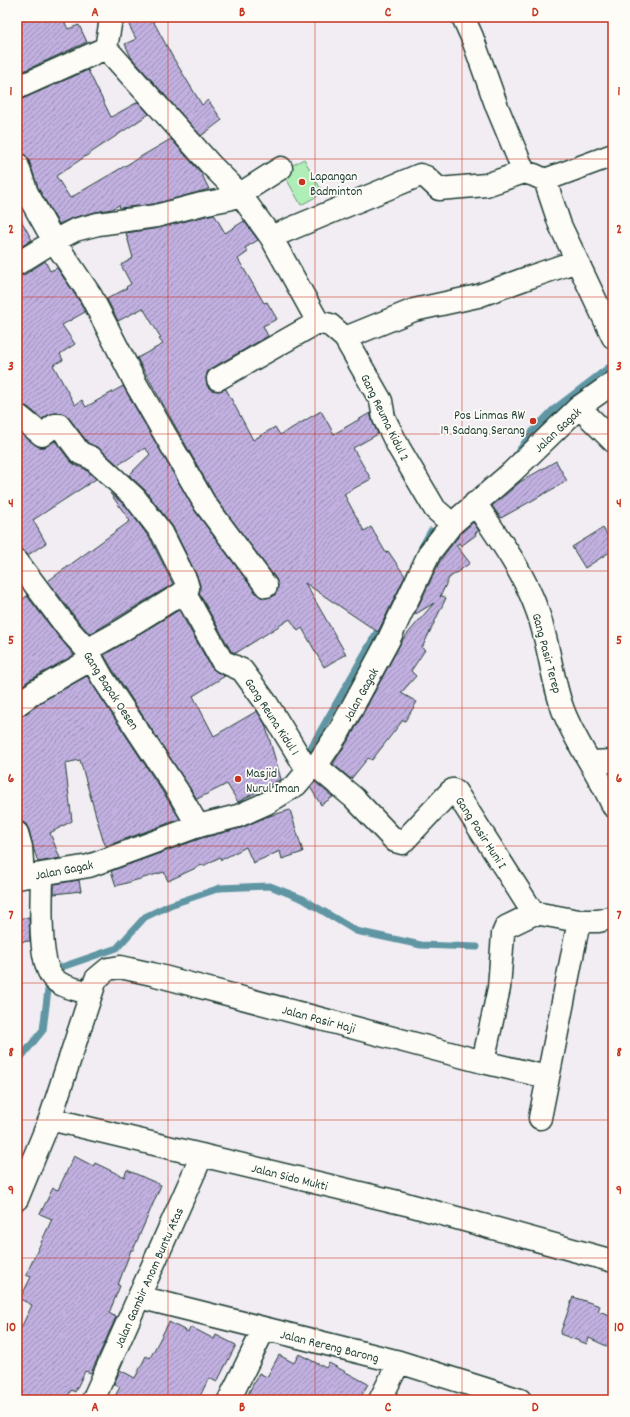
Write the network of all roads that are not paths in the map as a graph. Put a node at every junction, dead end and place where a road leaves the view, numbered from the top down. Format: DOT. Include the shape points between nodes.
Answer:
graph roads {
  1 [pos="464,17"];
  2 [pos="112,18"];
  3 [pos="106,48"];
  4 [pos="17,88"];
  5 [pos="613,156"];
  6 [pos="17,164"];
  7 [pos="281,168"];
  8 [pos="524,172"];
  9 [pos="545,180"];
  10 [pos="240,194"];
  11 [pos="271,237"];
  12 [pos="54,241"];
  13 [pos="577,261"];
  14 [pos="17,264"];
  15 [pos="318,322"];
  16 [pos="613,337"];
  17 [pos="345,338"];
  18 [pos="218,379"];
  19 [pos="613,383"];
  20 [pos="579,407"];
  21 [pos="17,416"];
  22 [pos="613,441"];
  23 [pos="475,503"];
  24 [pos="452,524"];
  25 [pos="17,561"];
  26 [pos="266,586"];
  27 [pos="184,592"];
  28 [pos="89,654"];
  29 [pos="17,705"];
  30 [pos="613,760"];
  31 [pos="590,762"];
  32 [pos="312,768"];
  33 [pos="613,806"];
  34 [pos="198,826"];
  35 [pos="17,833"];
  36 [pos="27,876"];
  37 [pos="536,913"];
  38 [pos="613,916"];
  39 [pos="578,928"];
  40 [pos="91,994"];
  41 [pos="483,1062"];
  42 [pos="547,1077"];
  43 [pos="540,1118"];
  44 [pos="50,1119"];
  45 [pos="202,1155"];
  46 [pos="17,1200"];
  47 [pos="613,1261"];
  48 [pos="139,1297"];
  49 [pos="264,1329"];
  50 [pos="399,1362"];
  51 [pos="93,1400"];
  52 [pos="229,1400"];
  53 [pos="380,1400"];
  54 [pos="520,1400"];
  1 -- 8 [label="street"];
  2 -- 3 [label="street"];
  3 -- 4 [label="street"];
  3 -- 10 [label="street"];
  5 -- 9 [label="street"];
  6 -- 12 [label="street" via="27,192"];
  7 -- 10 [label="street"];
  8 -- 9 [label="street"];
  8 -- 11 [label="street" via="486,185 438,189 426,177 420,175"];
  9 -- 13 [label="street" via="560,225"];
  10 -- 11 [label="street"];
  10 -- 12 [label="street" via="156,216 98,224 75,230"];
  11 -- 15 [label="street"];
  12 -- 14 [label="street"];
  12 -- 26 [label="street" via="91,296 136,384 205,504"];
  13 -- 16 [label="street"];
  13 -- 17 [label="street" via="478,296 414,310"];
  15 -- 17 [label="street, Gang Reuma Kidul 2" via="330,325"];
  15 -- 18 [label="street"];
  17 -- 24 [label="street, Gang Reuma Kidul 2" via="381,401 384,418 399,448 435,509"];
  19 -- 20 [label="street, Jalan Gagak"];
  20 -- 22 [label="street"];
  20 -- 23 [label="street, Jalan Gagak" via="512,472"];
  21 -- 27 [label="street, Gang Reuna Kidul 1" via="42,435 55,425 59,425 80,453 92,458 135,498 162,533 186,581 188,588"];
  23 -- 24 [label="street, Jalan Gagak"];
  23 -- 31 [label="street, Gang Pasir Terep" via="517,565 530,592 538,612 563,709"];
  24 -- 32 [label="street, Jalan Gagak" via="430,552 380,657 340,730"];
  25 -- 28 [label="street, Gang Bapak Oesen"];
  27 -- 28 [label="street"];
  27 -- 32 [label="street, Gang Reuna Kidul 1" via="222,661 242,670"];
  28 -- 29 [label="street"];
  28 -- 34 [label="street, Gang Bapak Oesen" via="178,790"];
  30 -- 31 [label="street"];
  31 -- 33 [label="street, Gang Pasir Terep"];
  32 -- 34 [label="street, Jalan Gagak" via="296,785 267,803 238,816"];
  32 -- 37 [label="street, Gang Pasir Huni I" via="354,798 399,843 402,843 453,790 532,911"];
  34 -- 36 [label="street, Jalan Gagak" via="89,866"];
  35 -- 36 [label="street"];
  36 -- 40 [label="street" via="47,970 60,984"];
  37 -- 39 [label="street"];
  37 -- 41 [label="street" via="506,927 503,934 499,988"];
  38 -- 39 [label="street"];
  39 -- 42 [label="street"];
  40 -- 41 [label="street, Jalan Pasir Haji" via="96,979 108,969 120,967"];
  40 -- 44 [label="street, Jalan Pasir Haji"];
  41 -- 42 [label="street, Jalan Pasir Haji"];
  42 -- 43 [label="street"];
  44 -- 45 [label="street, Jalan Sido Mukti"];
  44 -- 46 [label="street"];
  45 -- 47 [label="street, Jalan Sido Mukti" via="406,1204"];
  45 -- 48 [label="street, Jalan Gambir Anom Buntu Atas"];
  48 -- 49 [label="street, Jalan Rereng Barong"];
  48 -- 51 [label="street, Jalan Gambir Anom Buntu Atas"];
  49 -- 50 [label="street, Jalan Rereng Barong"];
  49 -- 52 [label="street"];
  50 -- 53 [label="street"];
  50 -- 54 [label="street, Jalan Rereng Barong"];
}
